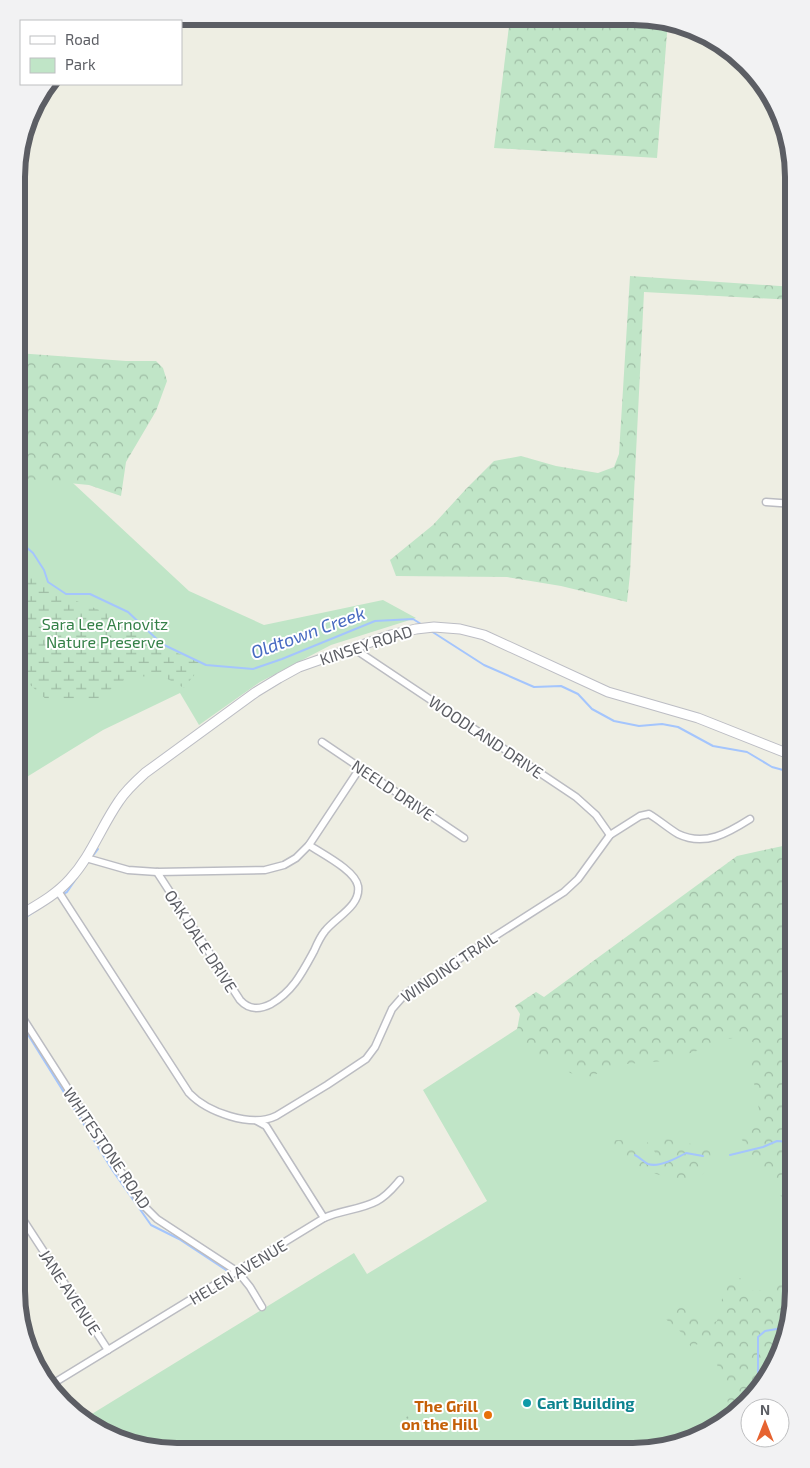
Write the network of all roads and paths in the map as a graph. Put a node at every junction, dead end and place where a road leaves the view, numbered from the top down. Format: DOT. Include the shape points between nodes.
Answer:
graph roads {
  1 [pos="766,502"];
  2 [pos="785,503"];
  3 [pos="352,648"];
  4 [pos="322,742"];
  5 [pos="785,752"];
  6 [pos="360,768"];
  7 [pos="750,819"];
  8 [pos="610,835"];
  9 [pos="464,838"];
  10 [pos="309,845"];
  11 [pos="86,858"];
  12 [pos="157,872"];
  13 [pos="58,890"];
  14 [pos="25,912"];
  15 [pos="25,1028"];
  16 [pos="257,1121"];
  17 [pos="400,1180"];
  18 [pos="324,1218"];
  19 [pos="25,1223"];
  20 [pos="238,1272"];
  21 [pos="262,1307"];
  22 [pos="108,1350"];
  23 [pos="56,1382"];
  1 -- 2 [label="street"];
  3 -- 5 [label="street, KINSEY ROAD" via="416,629 460,629 484,635 608,692 698,718"];
  3 -- 8 [label="street, WOODLAND DRIVE" via="576,797 596,815"];
  3 -- 11 [label="street, KINSEY ROAD" via="271,682 145,773 118,802"];
  4 -- 6 [label="street, NEELD DRIVE"];
  6 -- 9 [label="street, NEELD DRIVE"];
  6 -- 10 [label="street"];
  7 -- 8 [label="street" via="721,836 701,839 679,834 651,816 642,814"];
  8 -- 16 [label="street, WINDING TRAIL" via="564,892 402,997 392,1009 375,1047 358,1065 276,1116"];
  10 -- 12 [label="street" via="296,858 274,868"];
  10 -- 12 [label="street, OAK DALE DRIVE" via="352,874 358,885 357,897 324,932 293,987 279,999 260,1008 249,1007 240,1000"];
  11 -- 12 [label="street" via="128,870"];
  11 -- 13 [label="street, KINSEY ROAD"];
  13 -- 14 [label="street, KINSEY ROAD"];
  13 -- 16 [label="street" via="189,1093 213,1110"];
  15 -- 20 [label="street, WHITESTONE ROAD" via="145,1207 168,1227"];
  16 -- 18 [label="street" via="266,1126"];
  17 -- 18 [label="street, HELEN AVENUE" via="377,1201"];
  18 -- 20 [label="street, HELEN AVENUE"];
  19 -- 22 [label="street, JANE AVENUE"];
  20 -- 21 [label="street, WHITESTONE ROAD"];
  20 -- 22 [label="street, HELEN AVENUE"];
  22 -- 23 [label="street, HELEN AVENUE"];
}
